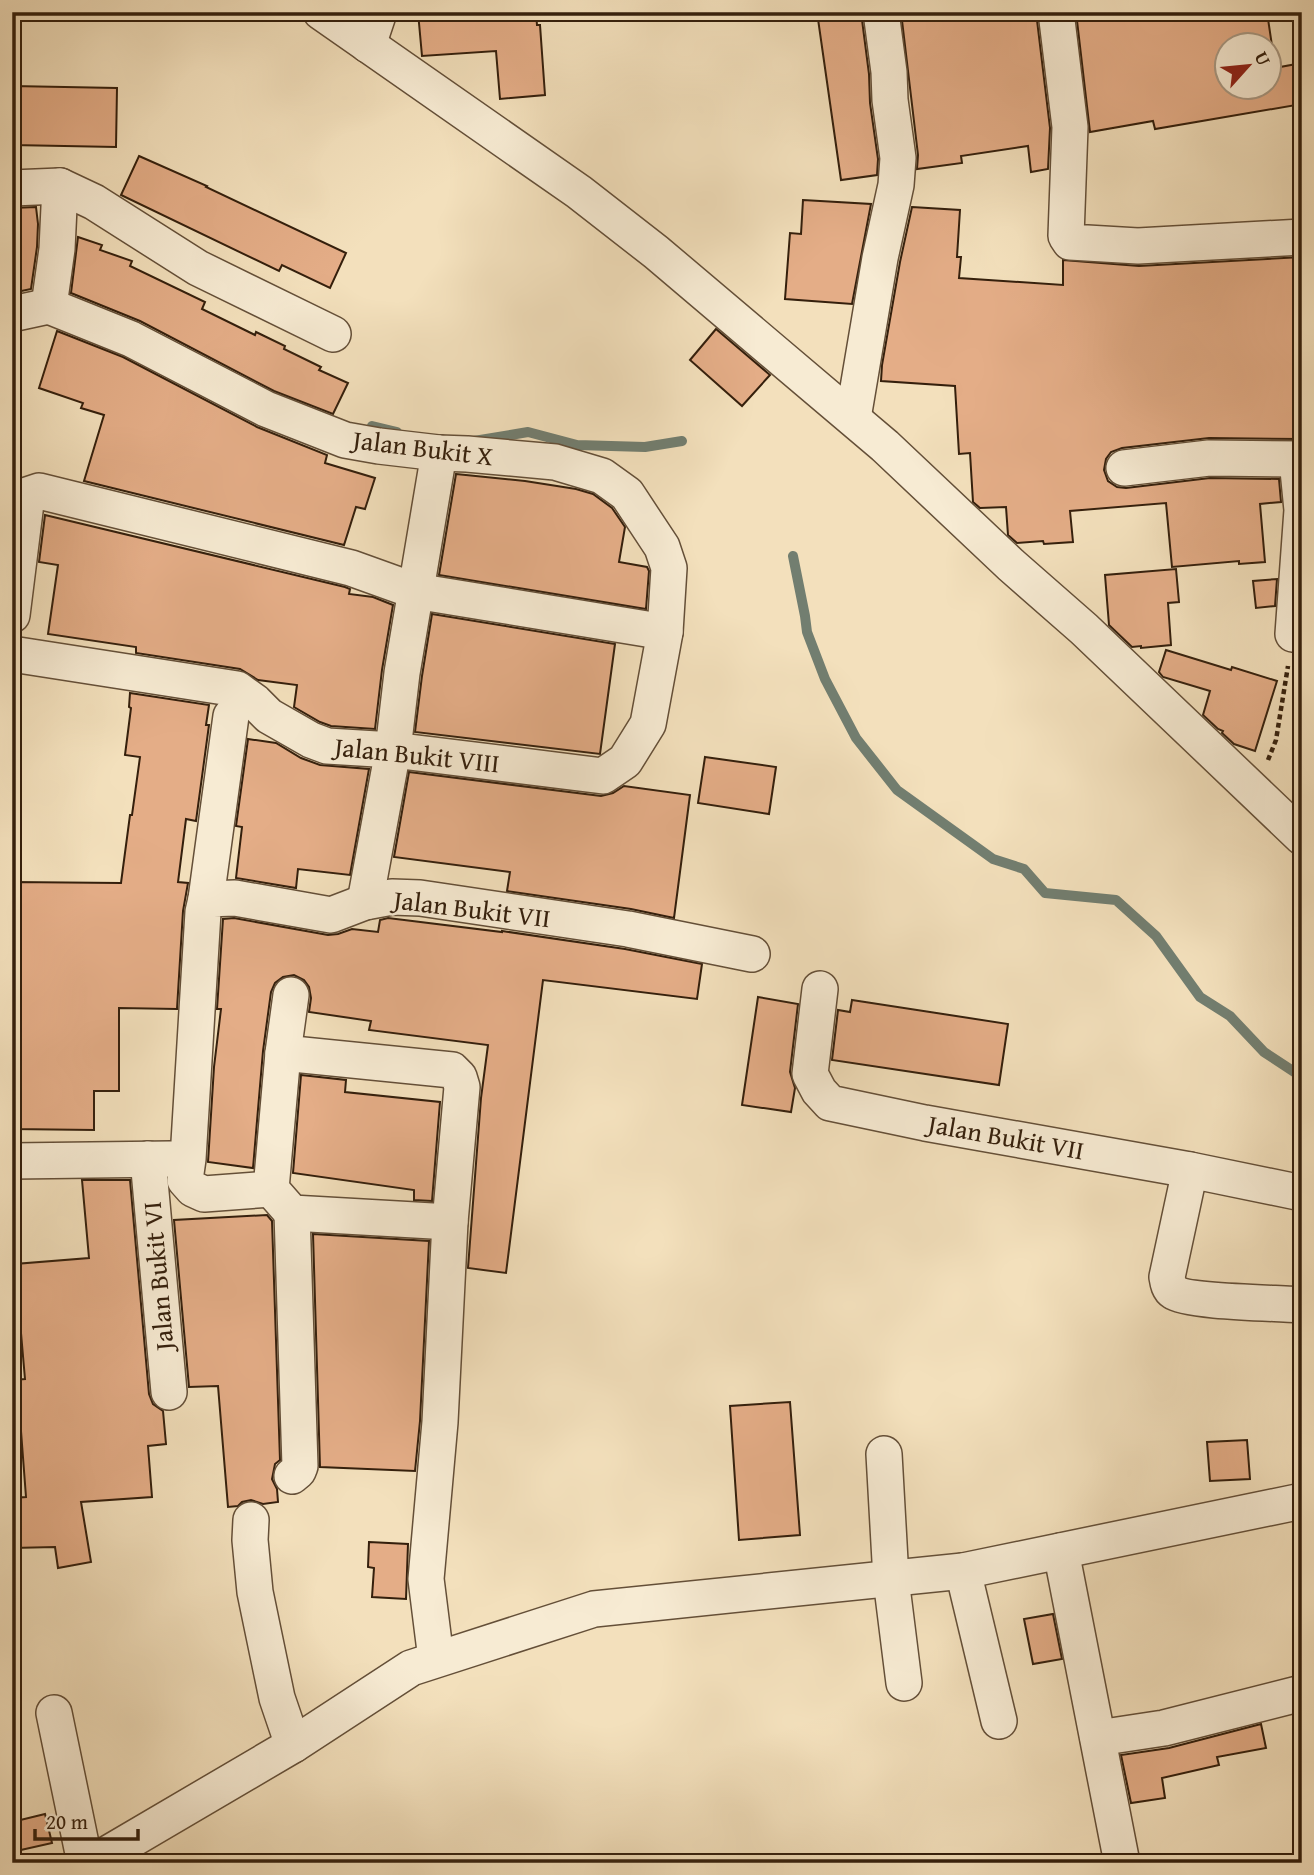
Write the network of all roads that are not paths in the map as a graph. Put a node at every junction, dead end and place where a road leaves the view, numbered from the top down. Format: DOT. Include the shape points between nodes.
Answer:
graph roads {
  1 [pos="321,12"];
  2 [pos="379,12"];
  3 [pos="881,12"];
  4 [pos="1056,12"];
  5 [pos="368,46"];
  6 [pos="60,186"];
  7 [pos="12,188"];
  8 [pos="1302,237"];
  9 [pos="51,288"];
  10 [pos="12,314"];
  11 [pos="333,334"];
  12 [pos="853,418"];
  13 [pos="439,453"];
  14 [pos="1299,459"];
  15 [pos="1124,468"];
  16 [pos="415,592"];
  17 [pos="12,615"];
  18 [pos="665,632"];
  19 [pos="1293,634"];
  20 [pos="12,654"];
  21 [pos="231,716"];
  22 [pos="393,750"];
  23 [pos="1302,837"];
  24 [pos="365,902"];
  25 [pos="204,905"];
  26 [pos="752,954"];
  27 [pos="820,989"];
  28 [pos="290,995"];
  29 [pos="283,1053"];
  30 [pos="148,1159"];
  31 [pos="188,1159"];
  32 [pos="12,1161"];
  33 [pos="1189,1170"];
  34 [pos="1302,1193"];
  35 [pos="281,1201"];
  36 [pos="450,1222"];
  37 [pos="1302,1304"];
  38 [pos="169,1392"];
  39 [pos="884,1454"];
  40 [pos="292,1476"];
  41 [pos="1296,1503"];
  42 [pos="251,1520"];
  43 [pos="1061,1551"];
  44 [pos="963,1571"];
  45 [pos="891,1579"];
  46 [pos="436,1659"];
  47 [pos="904,1682"];
  48 [pos="1302,1693"];
  49 [pos="54,1713"];
  50 [pos="999,1721"];
  51 [pos="1098,1738"];
  52 [pos="293,1745"];
  53 [pos="85,1863"];
  54 [pos="92,1863"];
  55 [pos="1122,1863"];
  1 -- 5 [label="street"];
  2 -- 5 [label="street"];
  3 -- 12 [label="street" via="898,159"];
  4 -- 8 [label="street" via="1070,127 1066,236 1070,242 1138,246"];
  5 -- 12 [label="street" via="579,192"];
  6 -- 7 [label="street"];
  6 -- 9 [label="street"];
  6 -- 11 [label="street" via="94,202 198,268"];
  9 -- 10 [label="street"];
  9 -- 13 [label="street, Jalan Bukit X" via="131,339 265,409 345,440"];
  12 -- 23 [label="street"];
  13 -- 16 [label="street"];
  13 -- 18 [label="street, Jalan Bukit X" via="555,462 602,476 627,494 663,547 669,568"];
  14 -- 15 [label="street" via="1209,458"];
  14 -- 19 [label="street" via="1302,510"];
  16 -- 17 [label="street" via="351,568 39,491 27,495"];
  16 -- 18 [label="street"];
  16 -- 22 [label="street"];
  18 -- 22 [label="street, Jalan Bukit VIII" via="648,724 625,761 603,776"];
  20 -- 22 [label="street, Jalan Bukit VIII" via="237,689 269,716 327,747"];
  21 -- 25 [label="street"];
  22 -- 24 [label="street"];
  24 -- 25 [label="street, Jalan Bukit VII" via="331,915 235,898"];
  24 -- 26 [label="street, Jalan Bukit VII" via="419,898 628,929"];
  25 -- 31 [label="street"];
  27 -- 33 [label="street, Jalan Bukit VII" via="810,1074 830,1103"];
  28 -- 29 [label="street"];
  29 -- 35 [label="street"];
  29 -- 36 [label="street" via="452,1070 459,1077 462,1087"];
  30 -- 31 [label="street"];
  30 -- 32 [label="street"];
  30 -- 38 [label="street, Jalan Bukit VI"];
  31 -- 35 [label="street" via="186,1180 204,1194"];
  33 -- 34 [label="street, Jalan Bukit VII"];
  33 -- 37 [label="street" via="1167,1277 1174,1293"];
  35 -- 36 [label="street"];
  35 -- 40 [label="street" via="300,1466"];
  36 -- 46 [label="street" via="426,1579"];
  39 -- 45 [label="street"];
  41 -- 43 [label="street"];
  42 -- 52 [label="street" via="255,1592 277,1698"];
  43 -- 44 [label="street"];
  43 -- 51 [label="street"];
  44 -- 45 [label="street"];
  44 -- 50 [label="street"];
  45 -- 46 [label="street" via="594,1609"];
  45 -- 47 [label="street"];
  46 -- 52 [label="street" via="411,1668"];
  48 -- 51 [label="street" via="1164,1728"];
  49 -- 53 [label="street"];
  51 -- 55 [label="street"];
  52 -- 54 [label="street"];
}
